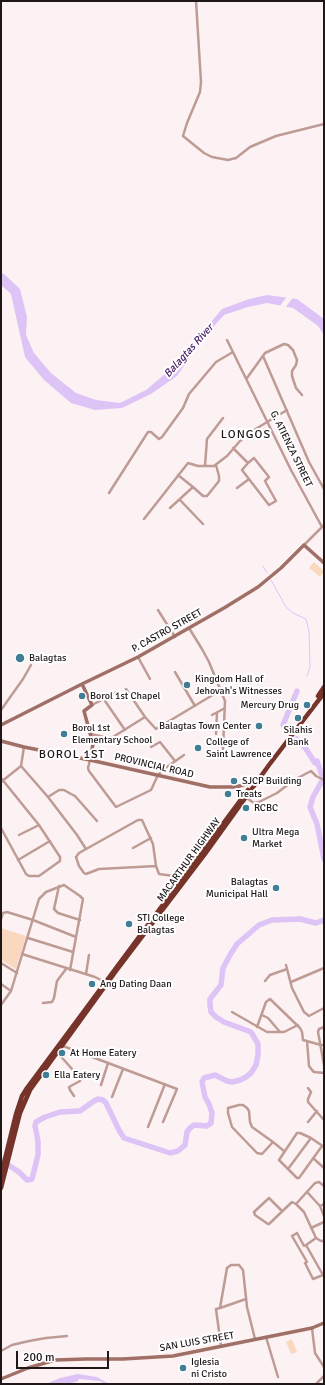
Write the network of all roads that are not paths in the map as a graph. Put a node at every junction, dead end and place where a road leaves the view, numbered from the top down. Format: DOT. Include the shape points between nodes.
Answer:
graph roads {
  1 [pos="196,1"];
  2 [pos="324,124"];
  3 [pos="227,340"];
  4 [pos="233,352"];
  5 [pos="263,356"];
  6 [pos="247,378"];
  7 [pos="302,396"];
  8 [pos="287,410"];
  9 [pos="223,418"];
  10 [pos="268,421"];
  11 [pos="234,448"];
  12 [pos="248,463"];
  13 [pos="216,465"];
  14 [pos="205,466"];
  15 [pos="178,475"];
  16 [pos="248,479"];
  17 [pos="193,487"];
  18 [pos="237,488"];
  19 [pos="324,489"];
  20 [pos="109,494"];
  21 [pos="179,500"];
  22 [pos="170,508"];
  23 [pos="144,519"];
  24 [pos="203,524"];
  25 [pos="323,526"];
  26 [pos="304,544"];
  27 [pos="324,563"];
  28 [pos="158,610"];
  29 [pos="189,628"];
  30 [pos="175,637"];
  31 [pos="138,657"];
  32 [pos="31,665"];
  33 [pos="175,672"];
  34 [pos="150,679"];
  35 [pos="82,684"];
  36 [pos="324,687"];
  37 [pos="126,689"];
  38 [pos="221,690"];
  39 [pos="117,692"];
  40 [pos="324,693"];
  41 [pos="103,698"];
  42 [pos="92,705"];
  43 [pos="195,706"];
  44 [pos="225,707"];
  45 [pos="1,710"];
  46 [pos="217,713"];
  47 [pos="212,715"];
  48 [pos="145,717"];
  49 [pos="1,725"];
  50 [pos="125,730"];
  51 [pos="292,732"];
  52 [pos="91,734"];
  53 [pos="216,734"];
  54 [pos="1,741"];
  55 [pos="24,747"];
  56 [pos="152,747"];
  57 [pos="223,749"];
  58 [pos="184,755"];
  59 [pos="90,760"];
  60 [pos="175,761"];
  61 [pos="21,766"];
  62 [pos="158,775"];
  63 [pos="2,780"];
  64 [pos="323,780"];
  65 [pos="255,782"];
  66 [pos="48,797"];
  67 [pos="245,797"];
  68 [pos="96,821"];
  69 [pos="39,825"];
  70 [pos="1,828"];
  71 [pos="19,835"];
  72 [pos="5,837"];
  73 [pos="151,838"];
  74 [pos="1,840"];
  75 [pos="50,841"];
  76 [pos="133,848"];
  77 [pos="86,849"];
  78 [pos="18,860"];
  79 [pos="156,866"];
  80 [pos="183,880"];
  81 [pos="59,886"];
  82 [pos="1,919"];
  83 [pos="33,920"];
  84 [pos="80,920"];
  85 [pos="76,937"];
  86 [pos="28,938"];
  87 [pos="73,952"];
  88 [pos="22,954"];
  89 [pos="89,956"];
  90 [pos="1,963"];
  91 [pos="286,966"];
  92 [pos="324,968"];
  93 [pos="66,969"];
  94 [pos="287,969"];
  95 [pos="70,970"];
  96 [pos="17,974"];
  97 [pos="86,974"];
  98 [pos="265,981"];
  99 [pos="291,982"];
  100 [pos="106,983"];
  101 [pos="1,984"];
  102 [pos="11,991"];
  103 [pos="43,1003"];
  104 [pos="1,1005"];
  105 [pos="324,1008"];
  106 [pos="232,1012"];
  107 [pos="262,1014"];
  108 [pos="298,1025"];
  109 [pos="257,1027"];
  110 [pos="324,1027"];
  111 [pos="280,1032"];
  112 [pos="307,1041"];
  113 [pos="60,1045"];
  114 [pos="323,1045"];
  115 [pos="56,1051"];
  116 [pos="108,1063"];
  117 [pos="324,1067"];
  118 [pos="123,1069"];
  119 [pos="324,1073"];
  120 [pos="165,1084"];
  121 [pos="101,1085"];
  122 [pos="308,1088"];
  123 [pos="74,1096"];
  124 [pos="112,1097"];
  125 [pos="317,1112"];
  126 [pos="324,1120"];
  127 [pos="163,1122"];
  128 [pos="308,1122"];
  129 [pos="148,1128"];
  130 [pos="311,1138"];
  131 [pos="273,1142"];
  132 [pos="323,1146"];
  133 [pos="284,1151"];
  134 [pos="313,1158"];
  135 [pos="324,1168"];
  136 [pos="288,1169"];
  137 [pos="3,1173"];
  138 [pos="324,1186"];
  139 [pos="1,1188"];
  140 [pos="307,1192"];
  141 [pos="296,1204"];
  142 [pos="324,1204"];
  143 [pos="320,1206"];
  144 [pos="282,1212"];
  145 [pos="324,1216"];
  146 [pos="324,1222"];
  147 [pos="311,1228"];
  148 [pos="316,1238"];
  149 [pos="324,1241"];
  150 [pos="306,1245"];
  151 [pos="246,1299"];
  152 [pos="220,1308"];
  153 [pos="324,1323"];
  154 [pos="312,1328"];
  155 [pos="67,1336"];
  156 [pos="266,1337"];
  157 [pos="255,1339"];
  158 [pos="221,1346"];
  159 [pos="1,1351"];
  160 [pos="324,1367"];
  161 [pos="324,1376"];
  162 [pos="278,1377"];
  163 [pos="1,1379"];
  164 [pos="316,1384"];
  1 -- 2 [label="street" via="201,82 200,92 183,136 204,154 228,160 276,136"];
  3 -- 4 [label="street, G. ATIENZA STREET"];
  4 -- 6 [label="street, G. ATIENZA STREET"];
  4 -- 20 [label="street" via="216,362 189,394 184,408 162,437 159,439 148,432"];
  5 -- 6 [label="street"];
  5 -- 7 [label="street" via="267,351 284,344 292,347 297,363 292,369 292,376"];
  5 -- 8 [label="street"];
  6 -- 10 [label="street, G. ATIENZA STREET"];
  8 -- 10 [label="street"];
  8 -- 19 [label="street" via="309,462"];
  9 -- 14 [label="street" via="207,439"];
  10 -- 11 [label="street" via="245,436"];
  10 -- 25 [label="street, G. ATIENZA STREET" via="291,470"];
  11 -- 12 [label="street"];
  11 -- 13 [label="street"];
  12 -- 16 [label="street" via="242,470"];
  12 -- 16 [label="street" via="254,458 269,476 265,481 276,500 269,505"];
  13 -- 14 [label="street"];
  13 -- 17 [label="street" via="219,481 206,496"];
  14 -- 15 [label="street" via="189,462"];
  15 -- 17 [label="street"];
  15 -- 23 [label="street"];
  16 -- 18 [label="street"];
  17 -- 21 [label="street"];
  21 -- 22 [label="street"];
  21 -- 24 [label="street"];
  25 -- 26 [label="street, P. CASTRO STREET"];
  26 -- 27 [label="street"];
  26 -- 29 [label="street, P. CASTRO STREET" via="258,587"];
  28 -- 30 [label="street"];
  29 -- 30 [label="street, P. CASTRO STREET"];
  29 -- 38 [label="street"];
  30 -- 31 [label="street, P. CASTRO STREET"];
  31 -- 34 [label="street"];
  31 -- 35 [label="street, P. CASTRO STREET"];
  32 -- 45 [label="street"];
  33 -- 43 [label="street"];
  35 -- 42 [label="street"];
  35 -- 49 [label="street, P. CASTRO STREET"];
  36 -- 51 [label="highway, MACARTHUR HIGHWAY"];
  37 -- 48 [label="street"];
  38 -- 43 [label="street"];
  38 -- 44 [label="street"];
  39 -- 41 [label="street"];
  40 -- 51 [label="highway, MACARTHUR HIGHWAY"];
  41 -- 42 [label="street"];
  41 -- 50 [label="street"];
  42 -- 52 [label="street" via="84,710"];
  43 -- 48 [label="street" via="157,729 154,729"];
  44 -- 46 [label="street"];
  44 -- 57 [label="street"];
  46 -- 47 [label="street"];
  46 -- 53 [label="street"];
  48 -- 50 [label="street"];
  50 -- 52 [label="street" via="110,738"];
  51 -- 65 [label="highway, MACARTHUR HIGHWAY"];
  52 -- 59 [label="street" via="93,744"];
  54 -- 55 [label="street, PROVINCIAL ROAD"];
  55 -- 59 [label="street, PROVINCIAL ROAD"];
  55 -- 61 [label="street"];
  56 -- 60 [label="street" via="160,742"];
  58 -- 60 [label="street"];
  59 -- 62 [label="street, PROVINCIAL ROAD"];
  59 -- 62 [label="street" via="88,770 116,807 151,790"];
  60 -- 62 [label="street"];
  61 -- 63 [label="street"];
  61 -- 66 [label="street"];
  62 -- 65 [label="street, PROVINCIAL ROAD" via="210,787"];
  63 -- 69 [label="street"];
  64 -- 67 [label="street" via="311,771 259,802"];
  65 -- 67 [label="highway, MACARTHUR HIGHWAY"];
  66 -- 68 [label="street" via="59,790 64,790 75,796"];
  66 -- 77 [label="street"];
  67 -- 80 [label="highway, MACARTHUR HIGHWAY"];
  69 -- 71 [label="street"];
  69 -- 75 [label="street"];
  70 -- 72 [label="street"];
  72 -- 74 [label="street"];
  72 -- 78 [label="street"];
  73 -- 76 [label="street"];
  73 -- 77 [label="street" via="142,820 138,820"];
  73 -- 79 [label="street"];
  75 -- 78 [label="street"];
  75 -- 78 [label="street" via="61,859 46,872 39,876 28,876"];
  77 -- 79 [label="street" via="76,857 86,874 98,869"];
  79 -- 80 [label="street" via="159,874 172,875"];
  80 -- 100 [label="highway, MACARTHUR HIGHWAY"];
  81 -- 83 [label="street" via="42,895"];
  81 -- 84 [label="street" via="66,886 82,898"];
  81 -- 84 [label="street" via="54,909"];
  82 -- 83 [label="street" via="3,913 7,912"];
  83 -- 85 [label="street"];
  83 -- 86 [label="street"];
  84 -- 85 [label="street"];
  85 -- 87 [label="street"];
  86 -- 87 [label="street"];
  86 -- 88 [label="street"];
  87 -- 95 [label="street"];
  88 -- 93 [label="street"];
  88 -- 96 [label="street"];
  89 -- 97 [label="street"];
  90 -- 96 [label="street"];
  91 -- 94 [label="street"];
  92 -- 99 [label="street"];
  93 -- 95 [label="street"];
  93 -- 103 [label="street" via="57,981 52,1002"];
  94 -- 98 [label="street" via="270,975"];
  94 -- 99 [label="street"];
  95 -- 97 [label="street"];
  96 -- 102 [label="street"];
  97 -- 100 [label="street"];
  99 -- 105 [label="street" via="295,995 308,1016"];
  100 -- 113 [label="highway, MACARTHUR HIGHWAY"];
  101 -- 102 [label="street"];
  102 -- 104 [label="street"];
  106 -- 109 [label="street"];
  107 -- 108 [label="street" via="266,1002 270,999"];
  107 -- 109 [label="street"];
  107 -- 111 [label="street"];
  108 -- 111 [label="street"];
  108 -- 112 [label="street" via="303,1040"];
  109 -- 111 [label="street" via="267,1032"];
  110 -- 114 [label="street" via="318,1032"];
  112 -- 114 [label="street"];
  112 -- 119 [label="street" via="309,1066 317,1073"];
  113 -- 115 [label="highway, MACARTHUR HIGHWAY"];
  113 -- 116 [label="street"];
  114 -- 117 [label="street"];
  115 -- 123 [label="street" via="80,1078 80,1081 69,1087"];
  115 -- 137 [label="highway, MACARTHUR HIGHWAY" via="22,1096"];
  116 -- 118 [label="street"];
  116 -- 121 [label="street"];
  117 -- 119 [label="street"];
  118 -- 120 [label="street"];
  118 -- 124 [label="street"];
  120 -- 127 [label="street" via="177,1089"];
  120 -- 129 [label="street"];
  122 -- 125 [label="street" via="311,1092 307,1101"];
  125 -- 126 [label="street"];
  125 -- 128 [label="street"];
  130 -- 132 [label="street"];
  130 -- 133 [label="street" via="296,1133"];
  130 -- 136 [label="street"];
  131 -- 131 [label="street" via="262,1154 257,1153 232,1128 228,1108 238,1105 247,1108 252,1127"];
  131 -- 133 [label="street"];
  132 -- 134 [label="street"];
  133 -- 136 [label="street" via="279,1160"];
  134 -- 135 [label="street"];
  134 -- 136 [label="street" via="299,1178"];
  137 -- 139 [label="highway, MACARTHUR HIGHWAY"];
  138 -- 140 [label="street" via="317,1182"];
  140 -- 141 [label="street"];
  140 -- 143 [label="street"];
  141 -- 144 [label="street" via="291,1203"];
  141 -- 147 [label="street" via="304,1212"];
  142 -- 143 [label="street"];
  143 -- 145 [label="street"];
  144 -- 144 [label="street" via="269,1198 254,1212 267,1224"];
  146 -- 147 [label="street"];
  147 -- 148 [label="street"];
  148 -- 149 [label="street"];
  148 -- 150 [label="street"];
  150 -- 150 [label="street" via="323,1275 312,1280 305,1263 307,1262 292,1236 297,1233 304,1246"];
  151 -- 152 [label="street"];
  151 -- 152 [label="street" via="243,1270 239,1265 231,1265 227,1268"];
  151 -- 157 [label="street"];
  152 -- 158 [label="street" via="216,1309"];
  153 -- 154 [label="street, SAN LUIS STREET"];
  154 -- 156 [label="street, SAN LUIS STREET"];
  154 -- 160 [label="street" via="316,1353"];
  155 -- 159 [label="street" via="29,1341"];
  156 -- 157 [label="street, SAN LUIS STREET"];
  156 -- 162 [label="street"];
  157 -- 158 [label="street, SAN LUIS STREET"];
  158 -- 163 [label="street, SAN LUIS STREET" via="169,1356 55,1360"];
  161 -- 164 [label="street"];
}
